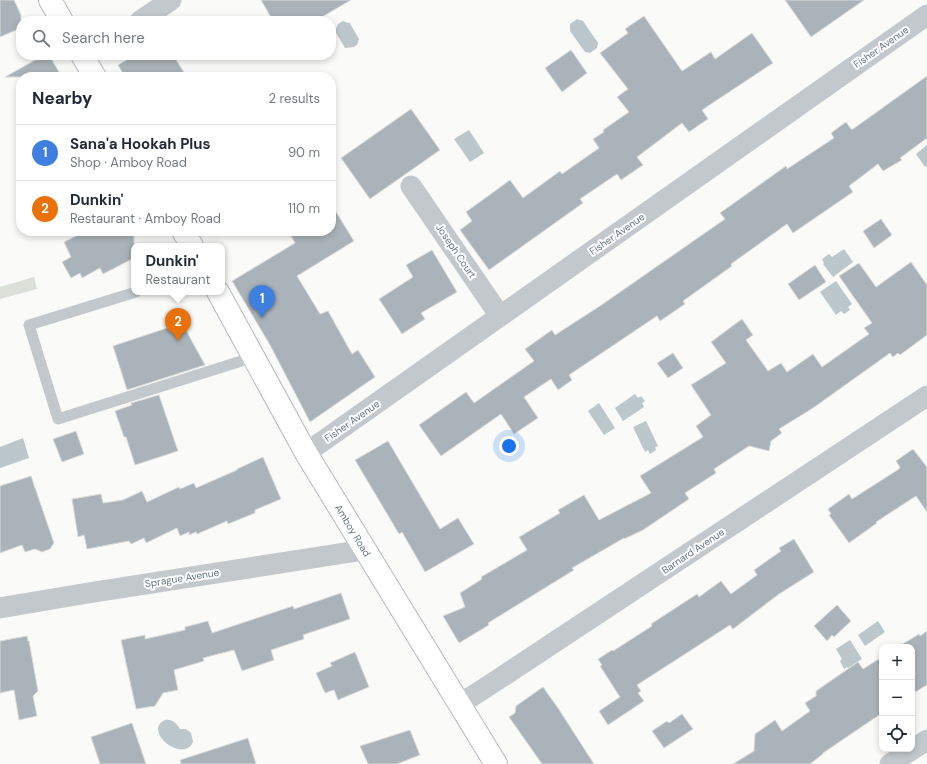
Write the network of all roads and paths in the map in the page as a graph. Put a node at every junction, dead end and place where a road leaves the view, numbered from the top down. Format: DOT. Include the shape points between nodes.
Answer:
graph roads {
  1 [pos="50,0"];
  2 [pos="171,0"];
  3 [pos="927,15"];
  4 [pos="59,16"];
  5 [pos="147,16"];
  6 [pos="86,60"];
  7 [pos="92,72"];
  8 [pos="411,186"];
  9 [pos="131,293"];
  10 [pos="220,295"];
  11 [pos="500,316"];
  12 [pos="254,357"];
  13 [pos="927,396"];
  14 [pos="306,453"];
  15 [pos="364,550"];
  16 [pos="0,608"];
  17 [pos="458,703"];
  18 [pos="927,740"];
  19 [pos="496,764"];
  20 [pos="890,764"];
  1 -- 4 [label="main road"];
  2 -- 5 [label="street"];
  3 -- 11 [label="street, Fisher Avenue"];
  6 -- 7 [label="main road"];
  8 -- 11 [label="street, Joseph Court"];
  9 -- 12 [label="lane" via="29,324 58,419"];
  10 -- 12 [label="main road, Amboy Road"];
  11 -- 14 [label="street, Fisher Avenue"];
  12 -- 14 [label="main road, Amboy Road"];
  13 -- 17 [label="street, Barnard Avenue" via="492,684"];
  14 -- 15 [label="main road, Amboy Road"];
  15 -- 16 [label="street, Sprague Avenue"];
  15 -- 17 [label="main road, Amboy Road"];
  17 -- 19 [label="main road, Amboy Road"];
  18 -- 20 [label="street"];
}
